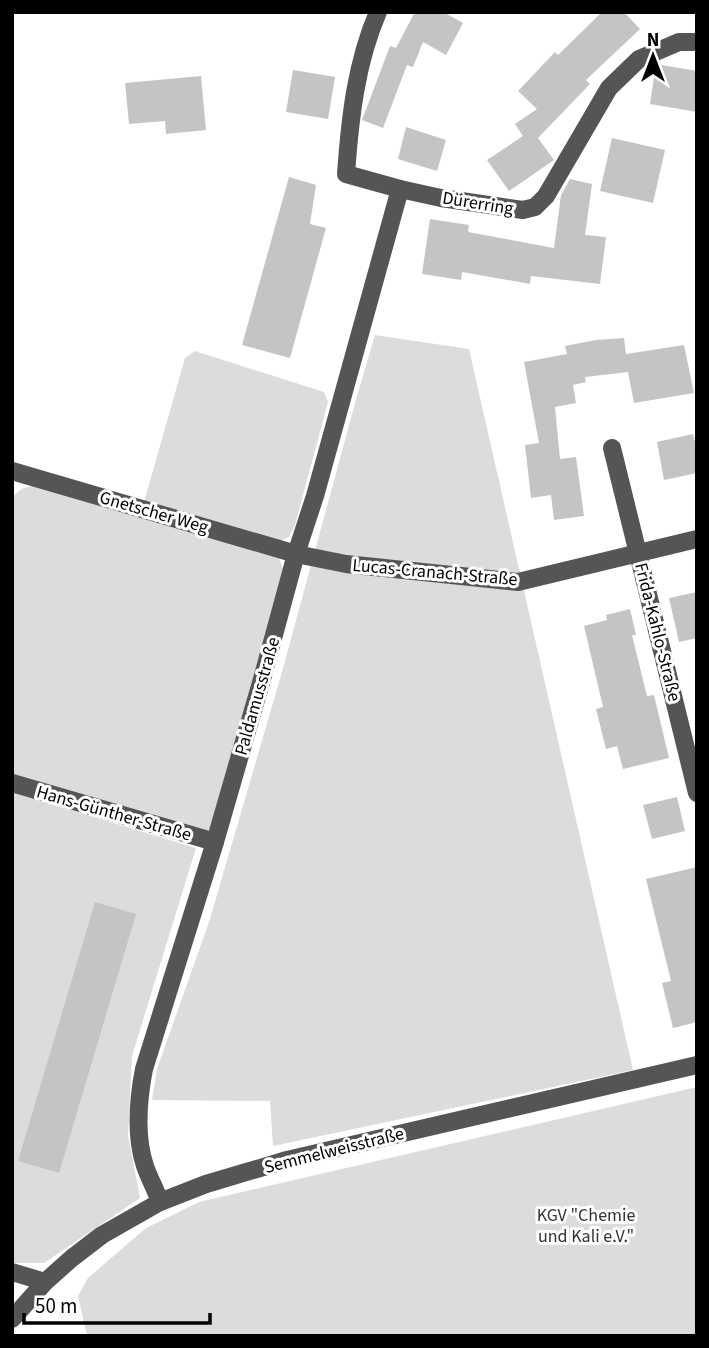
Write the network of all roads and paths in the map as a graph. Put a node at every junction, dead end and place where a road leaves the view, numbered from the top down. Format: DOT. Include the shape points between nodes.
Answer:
graph roads {
  1 [pos="378,12"];
  2 [pos="697,42"];
  3 [pos="400,189"];
  4 [pos="612,448"];
  5 [pos="12,471"];
  6 [pos="697,539"];
  7 [pos="296,554"];
  8 [pos="639,554"];
  9 [pos="12,783"];
  10 [pos="697,793"];
  11 [pos="215,842"];
  12 [pos="697,1065"];
  13 [pos="160,1202"];
  14 [pos="12,1272"];
  15 [pos="45,1282"];
  16 [pos="12,1319"];
  1 -- 3 [label="street, Dürerring" via="359,71 346,174"];
  2 -- 3 [label="street, Dürerring" via="679,42 639,59 609,88 546,196 534,207 523,210"];
  3 -- 7 [label="street, Paldamusstraße"];
  4 -- 8 [label="street, Frida-Kahlo-Straße"];
  5 -- 7 [label="street, Gnetscher Weg"];
  6 -- 8 [label="street, Lucas-Cranach-Straße"];
  7 -- 8 [label="street, Lucas-Cranach-Straße" via="346,564 518,582"];
  7 -- 11 [label="street, Paldamusstraße"];
  8 -- 10 [label="street, Frida-Kahlo-Straße"];
  9 -- 11 [label="street, Hans-Günther-Straße"];
  11 -- 13 [label="street, Paldamusstraße" via="140,1092 141,1148"];
  12 -- 13 [label="street, Semmelweisstraße" via="287,1160"];
  13 -- 15 [label="street, Semmelweisstraße" via="102,1235"];
  14 -- 15 [label="street"];
  15 -- 16 [label="street, Semmelweisstraße"];
}
